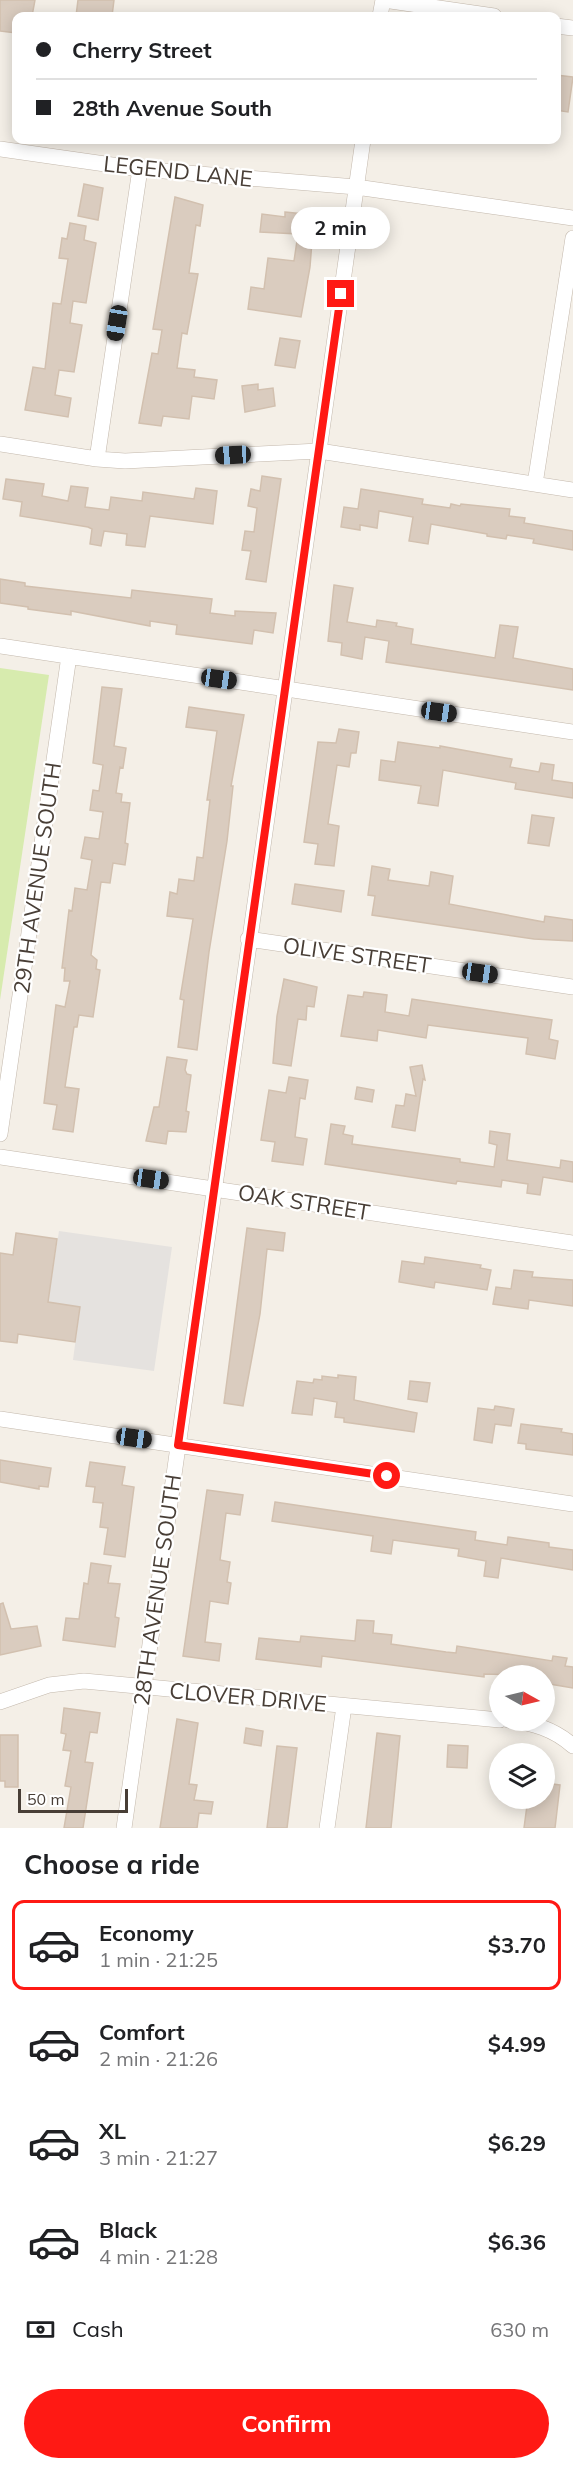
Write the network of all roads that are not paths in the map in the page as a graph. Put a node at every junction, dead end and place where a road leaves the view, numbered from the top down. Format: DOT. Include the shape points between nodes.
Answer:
graph roads {
  1 [pos="383,0"];
  2 [pos="466,12"];
  3 [pos="362,144"];
  4 [pos="0,149"];
  5 [pos="141,169"];
  6 [pos="356,187"];
  7 [pos="573,218"];
  8 [pos="573,238"];
  9 [pos="0,444"];
  10 [pos="319,451"];
  11 [pos="96,459"];
  12 [pos="535,484"];
  13 [pos="573,490"];
  14 [pos="0,646"];
  15 [pos="69,656"];
  16 [pos="284,688"];
  17 [pos="573,732"];
  18 [pos="248,939"];
  19 [pos="573,987"];
  20 [pos="0,1134"];
  21 [pos="0,1157"];
  22 [pos="216,1188"];
  23 [pos="573,1243"];
  24 [pos="0,1419"];
  25 [pos="178,1445"];
  26 [pos="573,1504"];
  27 [pos="143,1688"];
  28 [pos="0,1702"];
  29 [pos="344,1706"];
  30 [pos="489,1719"];
  31 [pos="552,1731"];
  32 [pos="573,1746"];
  33 [pos="124,1828"];
  34 [pos="327,1828"];
  1 -- 2 [label="street"];
  3 -- 6 [label="street, 28TH AVENUE SOUTH"];
  4 -- 5 [label="street, LEGEND LANE"];
  5 -- 6 [label="street, LEGEND LANE"];
  5 -- 11 [label="street"];
  6 -- 7 [label="street, LEGEND LANE"];
  6 -- 10 [label="street, 28TH AVENUE SOUTH"];
  8 -- 12 [label="street"];
  9 -- 11 [label="street"];
  10 -- 11 [label="street"];
  10 -- 12 [label="street"];
  10 -- 16 [label="street, 28TH AVENUE SOUTH"];
  12 -- 13 [label="street"];
  14 -- 15 [label="street"];
  15 -- 16 [label="street"];
  15 -- 20 [label="street, 29TH AVENUE SOUTH"];
  16 -- 17 [label="street"];
  16 -- 18 [label="street, 28TH AVENUE SOUTH"];
  18 -- 19 [label="street, OLIVE STREET"];
  18 -- 22 [label="street, 28TH AVENUE SOUTH"];
  21 -- 22 [label="street, OAK STREET"];
  22 -- 23 [label="street, OAK STREET"];
  22 -- 25 [label="street, 28TH AVENUE SOUTH"];
  24 -- 25 [label="street"];
  25 -- 26 [label="street"];
  25 -- 27 [label="street, 28TH AVENUE SOUTH"];
  27 -- 28 [label="street, CLOVER DRIVE" via="84,1681 61,1683"];
  27 -- 29 [label="street, CLOVER DRIVE"];
  27 -- 33 [label="street, 28TH AVENUE SOUTH"];
  29 -- 30 [label="street, CLOVER DRIVE"];
  29 -- 34 [label="street"];
  31 -- 32 [label="street"];
}
